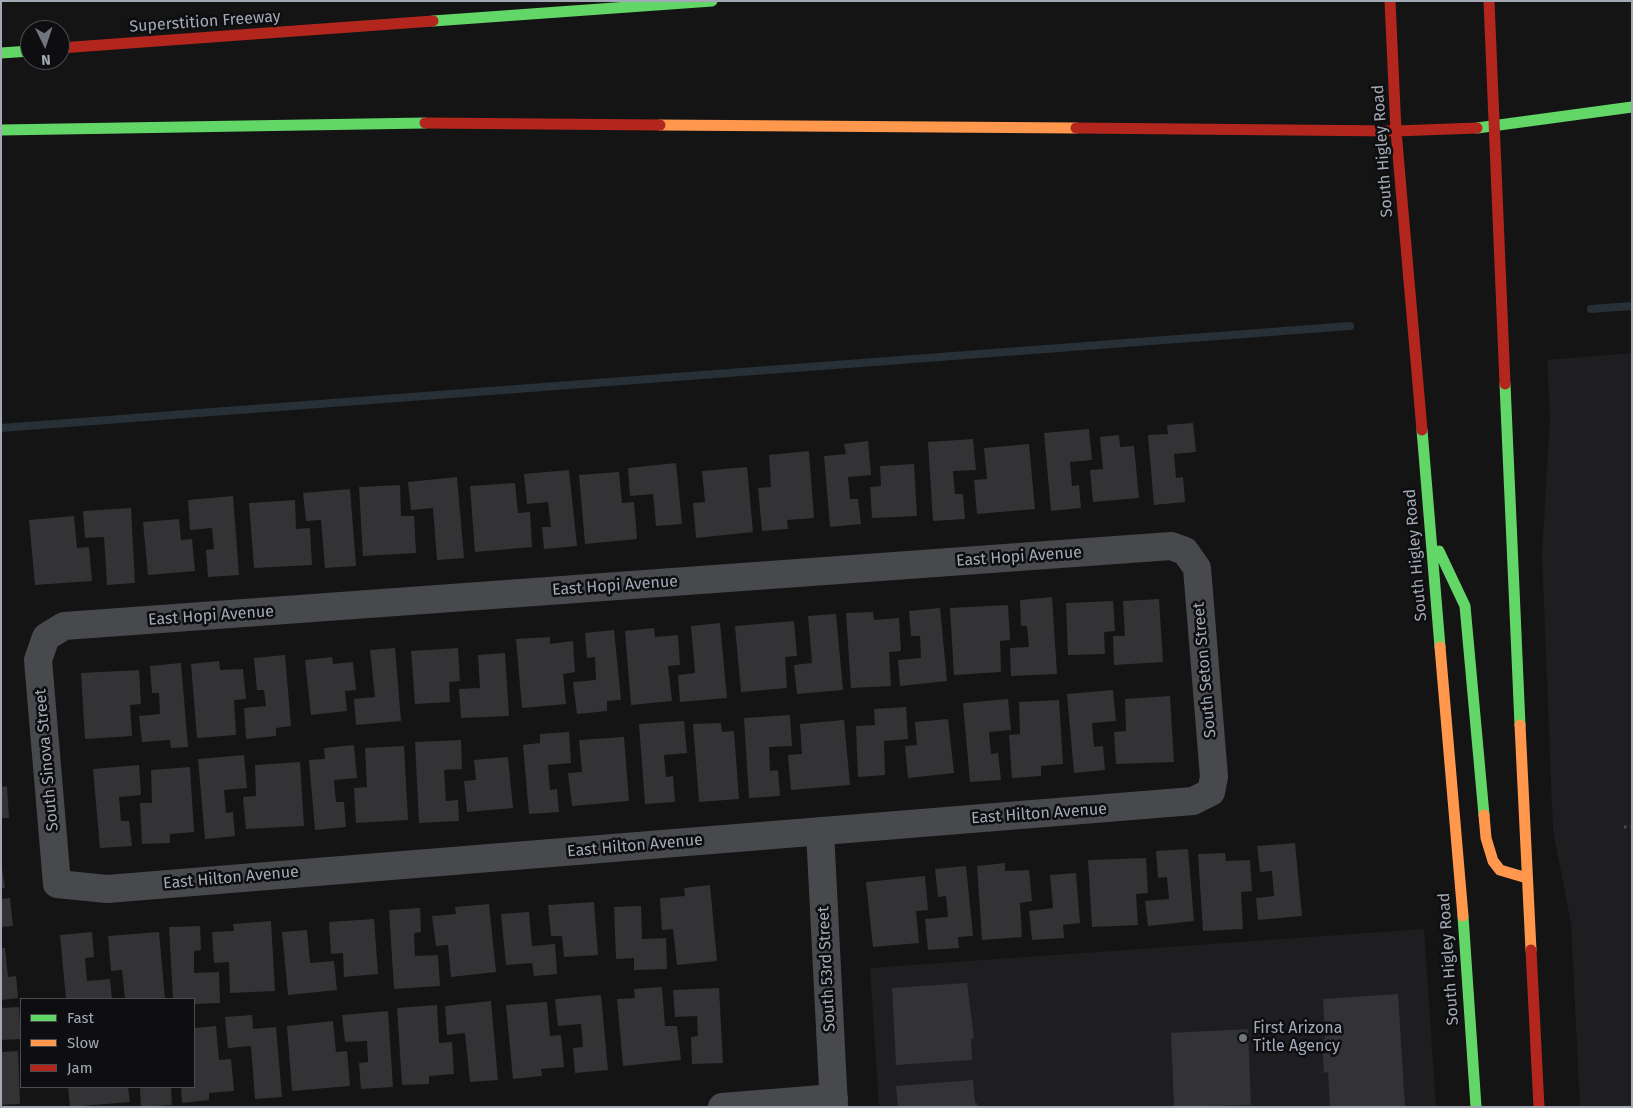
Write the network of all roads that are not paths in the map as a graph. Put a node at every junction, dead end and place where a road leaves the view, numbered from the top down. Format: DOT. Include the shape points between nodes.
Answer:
graph roads {
  1 [pos="712,1"];
  2 [pos="1390,1"];
  3 [pos="1489,1"];
  4 [pos="70,47"];
  5 [pos="20,52"];
  6 [pos="1,53"];
  7 [pos="1632,107"];
  8 [pos="1495,127"];
  9 [pos="1,130"];
  10 [pos="1396,131"];
  11 [pos="1431,534"];
  12 [pos="1185,551"];
  13 [pos="46,637"];
  14 [pos="1211,792"];
  15 [pos="820,831"];
  16 [pos="1527,878"];
  17 [pos="57,884"];
  18 [pos="834,1103"];
  19 [pos="722,1107"];
  20 [pos="1476,1107"];
  21 [pos="1539,1107"];
  1 -- 4 [label="main road, Superstition Freeway"];
  2 -- 10 [label="main road, South Higley Road"];
  3 -- 8 [label="main road"];
  5 -- 6 [label="main road"];
  7 -- 8 [label="main road"];
  8 -- 10 [label="main road"];
  8 -- 16 [label="main road"];
  9 -- 10 [label="main road" via="409,123"];
  10 -- 11 [label="main road, South Higley Road"];
  11 -- 16 [label="main road" via="1465,606 1486,838 1500,870"];
  11 -- 20 [label="main road, South Higley Road"];
  12 -- 13 [label="street, East Hopi Avenue" via="1171,546 64,626"];
  12 -- 14 [label="street, South Seton Street" via="1197,568 1214,777"];
  13 -- 17 [label="street, South Sinova Street" via="38,660"];
  14 -- 15 [label="street, East Hilton Avenue" via="1193,802"];
  15 -- 17 [label="street, East Hilton Avenue" via="107,889"];
  15 -- 18 [label="street, South 53rd Street"];
  16 -- 21 [label="main road"];
  18 -- 19 [label="street"];
}
